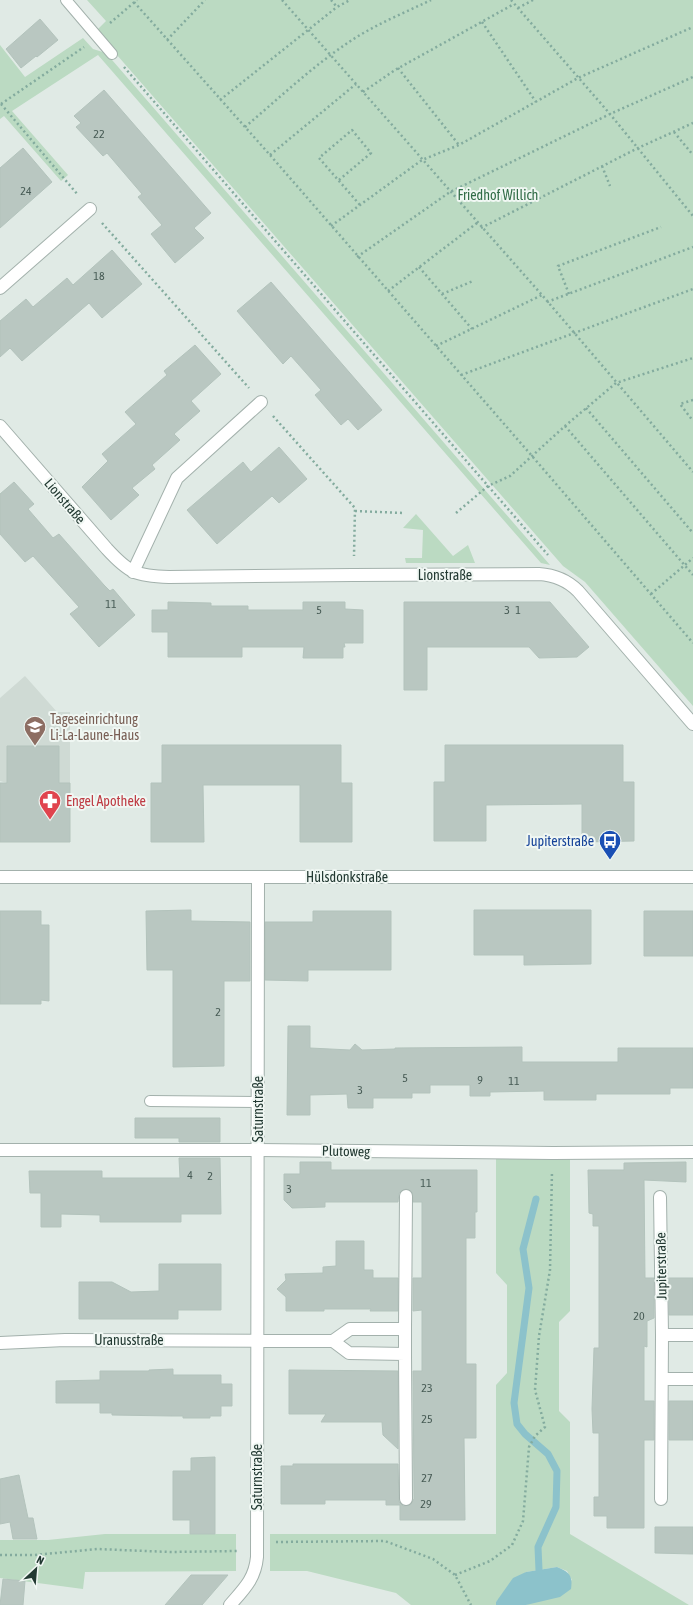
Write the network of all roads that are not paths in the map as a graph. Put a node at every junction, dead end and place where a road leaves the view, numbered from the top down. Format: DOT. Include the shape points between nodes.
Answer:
graph roads {
  1 [pos="66,0"];
  2 [pos="112,54"];
  3 [pos="90,209"];
  4 [pos="0,288"];
  5 [pos="261,402"];
  6 [pos="0,426"];
  7 [pos="133,572"];
  8 [pos="693,724"];
  9 [pos="0,877"];
  10 [pos="258,877"];
  11 [pos="693,877"];
  12 [pos="150,1101"];
  13 [pos="258,1102"];
  14 [pos="0,1150"];
  15 [pos="258,1150"];
  16 [pos="693,1152"];
  17 [pos="406,1196"];
  18 [pos="660,1197"];
  19 [pos="405,1329"];
  20 [pos="662,1334"];
  21 [pos="693,1335"];
  22 [pos="257,1340"];
  23 [pos="333,1341"];
  24 [pos="0,1343"];
  25 [pos="405,1354"];
  26 [pos="662,1379"];
  27 [pos="693,1379"];
  28 [pos="406,1499"];
  29 [pos="661,1499"];
  30 [pos="230,1605"];
  1 -- 2 [label="lane"];
  3 -- 4 [label="street"];
  5 -- 7 [label="street" via="177,478"];
  6 -- 7 [label="street, Lionstraße" via="119,562"];
  7 -- 8 [label="street, Lionstraße" via="150,577 169,578 539,574 552,576 562,579 578,591"];
  9 -- 10 [label="street, Hülsdonkstraße"];
  10 -- 11 [label="street, Hülsdonkstraße"];
  10 -- 13 [label="street, Saturnstraße"];
  12 -- 13 [label="lane"];
  13 -- 15 [label="street, Saturnstraße"];
  14 -- 15 [label="street, Plutoweg"];
  15 -- 16 [label="street, Plutoweg"];
  15 -- 22 [label="street, Saturnstraße"];
  17 -- 19 [label="street"];
  18 -- 20 [label="street, Jupiterstraße"];
  19 -- 23 [label="street" via="350,1329"];
  19 -- 25 [label="street"];
  20 -- 21 [label="street"];
  20 -- 26 [label="street, Jupiterstraße"];
  22 -- 23 [label="street"];
  22 -- 24 [label="street, Uranusstraße" via="44,1340"];
  22 -- 30 [label="street, Saturnstraße" via="256,1569 250,1581"];
  23 -- 25 [label="street" via="349,1353"];
  25 -- 28 [label="street"];
  26 -- 27 [label="street"];
  26 -- 29 [label="street, Jupiterstraße"];
}
